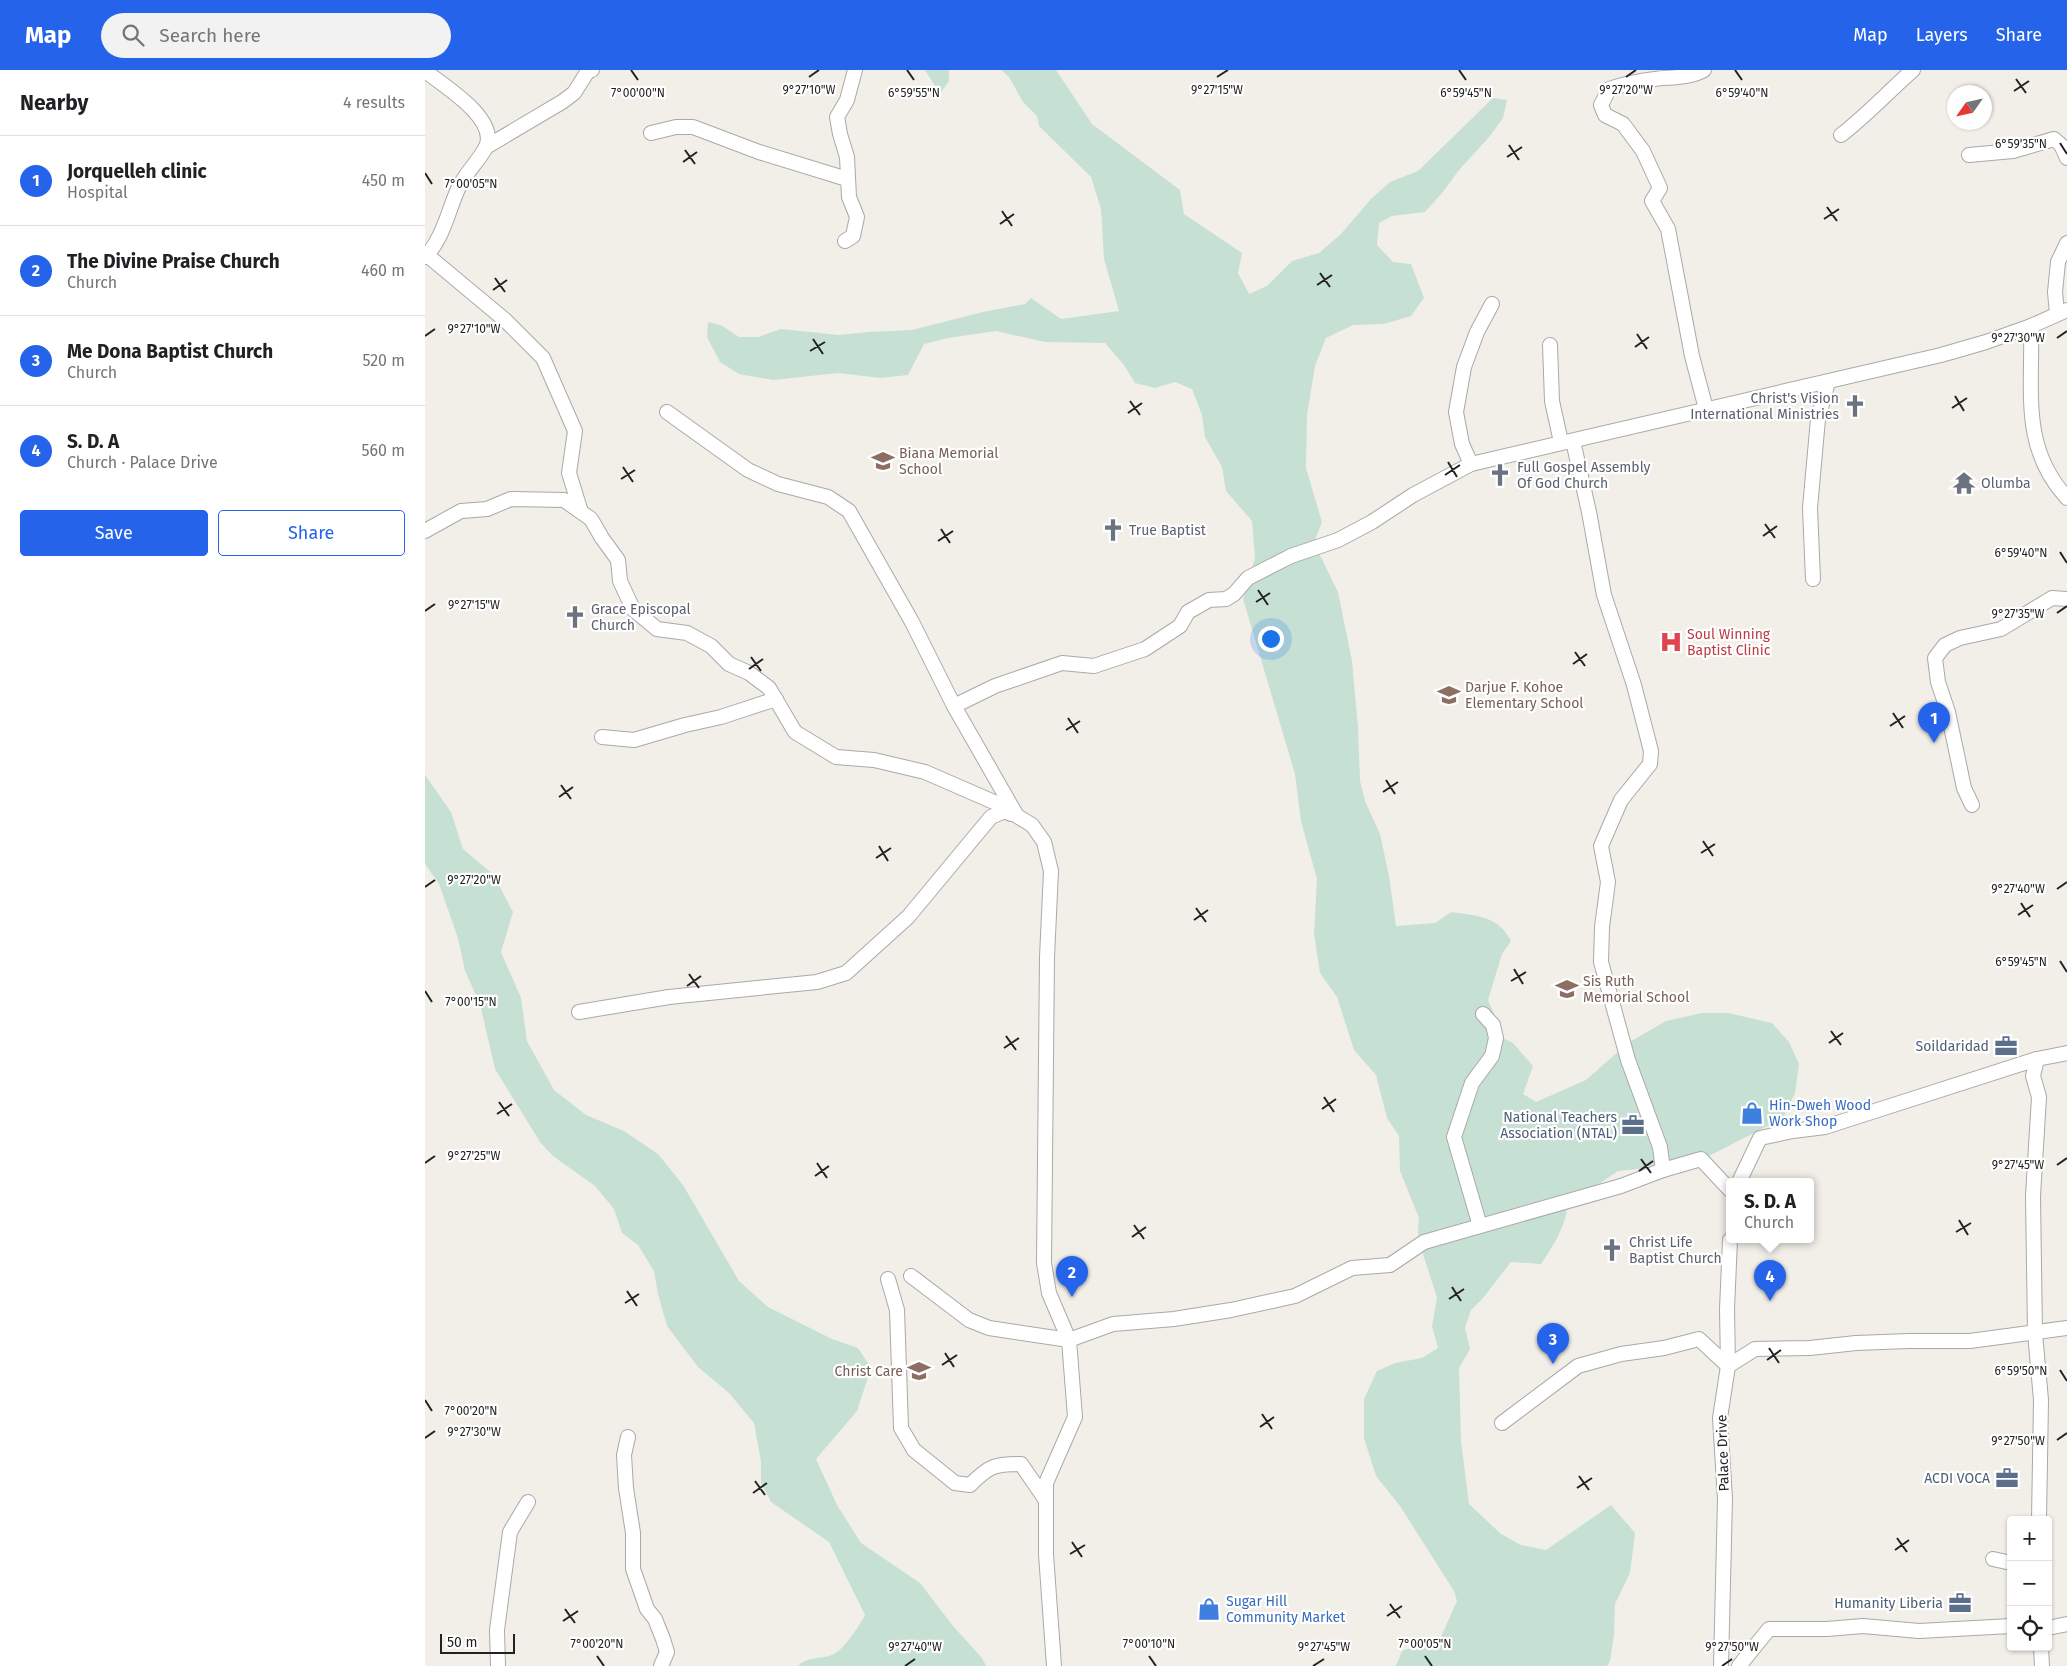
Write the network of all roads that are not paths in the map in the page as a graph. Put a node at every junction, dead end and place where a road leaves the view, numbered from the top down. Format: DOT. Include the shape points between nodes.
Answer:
graph roads {
  1 [pos="592,70"];
  2 [pos="855,70"];
  3 [pos="1704,70"];
  4 [pos="1913,70"];
  5 [pos="428,71"];
  6 [pos="1628,76"];
  7 [pos="651,133"];
  8 [pos="1841,135"];
  9 [pos="486,147"];
  10 [pos="2065,149"];
  11 [pos="1969,155"];
  12 [pos="847,179"];
  13 [pos="845,241"];
  14 [pos="2067,243"];
  15 [pos="426,256"];
  16 [pos="1492,304"];
  17 [pos="2062,312"];
  18 [pos="2031,326"];
  19 [pos="1550,345"];
  20 [pos="1828,382"];
  21 [pos="1706,409"];
  22 [pos="667,412"];
  23 [pos="1567,442"];
  24 [pos="1471,464"];
  25 [pos="2067,498"];
  26 [pos="581,512"];
  27 [pos="425,531"];
  28 [pos="1813,579"];
  29 [pos="2067,599"];
  30 [pos="776,699"];
  31 [pos="955,706"];
  32 [pos="602,736"];
  33 [pos="1972,805"];
  34 [pos="1011,814"];
  35 [pos="579,1012"];
  36 [pos="1483,1014"];
  37 [pos="2067,1053"];
  38 [pos="2037,1059"];
  39 [pos="1663,1170"];
  40 [pos="1741,1178"];
  41 [pos="1726,1186"];
  42 [pos="1480,1226"];
  43 [pos="1730,1243"];
  44 [pos="911,1276"];
  45 [pos="889,1279"];
  46 [pos="2067,1328"];
  47 [pos="2035,1333"];
  48 [pos="1069,1340"];
  49 [pos="1728,1366"];
  50 [pos="1502,1423"];
  51 [pos="628,1436"];
  52 [pos="1045,1499"];
  53 [pos="528,1502"];
  54 [pos="2039,1516"];
  55 [pos="1993,1559"];
  56 [pos="2007,1562"];
  57 [pos="2067,1624"];
  58 [pos="2007,1626"];
  59 [pos="2052,1627"];
  60 [pos="2041,1651"];
  61 [pos="498,1666"];
  62 [pos="661,1666"];
  63 [pos="1054,1666"];
  64 [pos="1721,1666"];
  65 [pos="1739,1666"];
  66 [pos="2042,1666"];
  1 -- 9 [label="street" via="588,71 574,93 562,102"];
  2 -- 12 [label="street" via="847,100 837,117 847,158"];
  3 -- 6 [label="street" via="1678,77"];
  4 -- 8 [label="street"];
  5 -- 9 [label="street" via="472,107 488,136"];
  6 -- 21 [label="street" via="1609,90 1601,105 1605,115 1623,124 1643,151 1660,188 1652,201 1669,228 1692,356"];
  7 -- 12 [label="street" via="693,127 759,152"];
  9 -- 15 [label="street" via="459,186 443,229"];
  10 -- 11 [label="street" via="2054,139 2013,151"];
  12 -- 13 [label="street" via="849,197 857,217 853,236"];
  14 -- 17 [label="street" via="2058,262 2055,292"];
  15 -- 26 [label="street" via="505,320 543,358 575,431 569,473"];
  16 -- 24 [label="street" via="1464,367 1456,412 1462,444"];
  17 -- 18 [label="street"];
  18 -- 20 [label="street" via="1941,355"];
  18 -- 25 [label="street" via="2029,400 2035,441 2052,481"];
  19 -- 23 [label="street" via="1552,401"];
  20 -- 21 [label="street"];
  20 -- 28 [label="street" via="1818,419 1810,508"];
  21 -- 23 [label="street"];
  22 -- 31 [label="street" via="748,470 778,484 828,497 849,511"];
  23 -- 24 [label="street"];
  23 -- 39 [label="street" via="1591,521 1604,595 1634,685 1651,751 1650,764 1621,800 1601,846 1608,882 1601,962 1628,1060 1659,1146"];
  24 -- 31 [label="street" via="1338,540 1291,556 1248,578 1226,599 1209,600 1188,612 1180,626 1145,649 1094,666 1062,664 995,686"];
  26 -- 27 [label="street" via="563,500 511,499 487,509 461,511"];
  26 -- 30 [label="street" via="591,519 618,560 620,581 633,609 657,629 687,633 711,646 729,664 769,688"];
  29 -- 33 [label="street" via="2052,598 2001,629 1960,638 1945,645 1935,658 1964,788"];
  30 -- 32 [label="street" via="634,740"];
  30 -- 34 [label="street" via="795,732 836,757 874,760 925,772 1003,806"];
  31 -- 34 [label="street"];
  34 -- 35 [label="street" via="991,817 908,917 846,973 817,982 669,997"];
  34 -- 48 [label="street" via="1032,825 1044,842 1051,871 1046,981 1044,1263 1049,1293"];
  36 -- 42 [label="street" via="1493,1025 1492,1056 1472,1083 1454,1137"];
  37 -- 38 [label="street"];
  38 -- 40 [label="street" via="1825,1127 1760,1138"];
  38 -- 47 [label="street" via="2033,1076 2039,1097 2033,1196"];
  39 -- 41 [label="street" via="1701,1159"];
  39 -- 42 [label="street" via="1621,1186"];
  42 -- 48 [label="street" via="1424,1242 1390,1265 1352,1268 1295,1296 1174,1319 1113,1324"];
  43 -- 49 [label="street, Palace Drive"];
  44 -- 48 [label="street" via="969,1320 989,1328"];
  45 -- 52 [label="street" via="897,1310 901,1428 914,1450 955,1483 970,1485 986,1469 1021,1464"];
  46 -- 47 [label="street"];
  47 -- 49 [label="street" via="1970,1341 1755,1349"];
  47 -- 54 [label="street" via="2041,1400"];
  48 -- 52 [label="street" via="1075,1417 1046,1483"];
  49 -- 50 [label="street" via="1699,1339 1621,1354 1578,1366"];
  49 -- 64 [label="street, Palace Drive" via="1721,1418 1725,1499"];
  51 -- 62 [label="street" via="624,1455 633,1533 633,1568 667,1652"];
  52 -- 63 [label="street"];
  53 -- 61 [label="street" via="510,1532 497,1630"];
  55 -- 56 [label="street"];
  57 -- 59 [label="street"];
  58 -- 65 [label="street" via="1919,1631 1863,1626 1769,1629"];
  60 -- 66 [label="street"];
}
